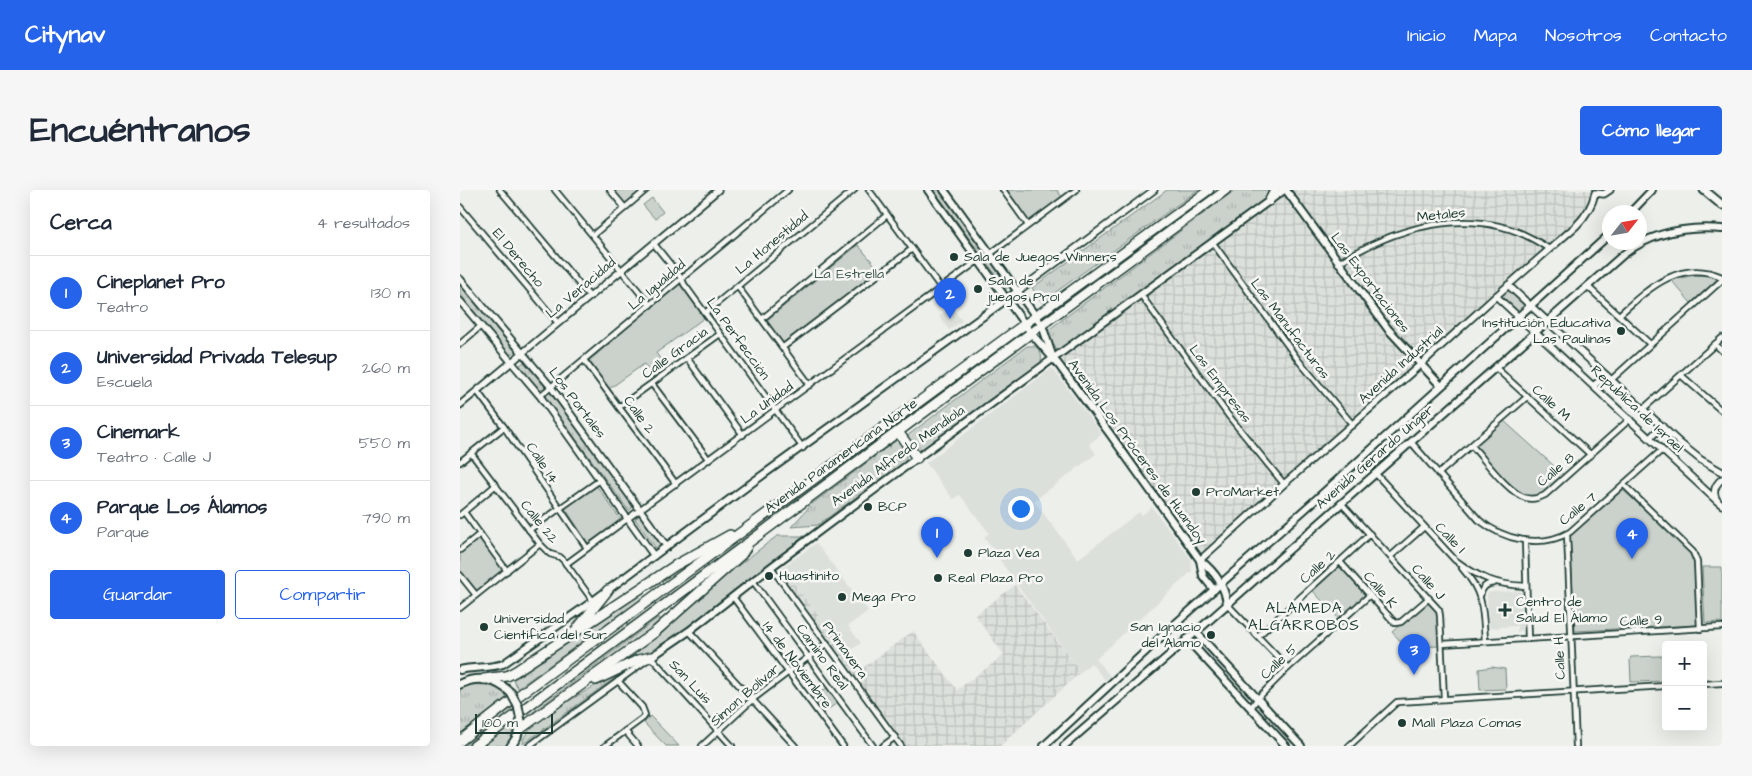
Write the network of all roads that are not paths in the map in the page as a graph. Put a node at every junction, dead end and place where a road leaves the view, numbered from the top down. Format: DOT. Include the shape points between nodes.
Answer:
graph roads {
  1 [pos="500,190"];
  2 [pos="555,190"];
  3 [pos="610,190"];
  4 [pos="646,190"];
  5 [pos="718,190"];
  6 [pos="788,190"];
  7 [pos="854,190"];
  8 [pos="869,190"];
  9 [pos="928,190"];
  10 [pos="944,190"];
  11 [pos="1004,190"];
  12 [pos="1076,190"];
  13 [pos="1152,190"];
  14 [pos="1209,190"];
  15 [pos="1226,190"];
  16 [pos="1275,190"];
  17 [pos="1285,190"];
  18 [pos="1610,190"];
  19 [pos="1652,190"];
  20 [pos="1704,190"];
  21 [pos="1594,192"];
  22 [pos="1269,201"];
  23 [pos="1637,205"];
  24 [pos="1722,205"];
  25 [pos="460,207"];
  26 [pos="625,208"];
  27 [pos="887,215"];
  28 [pos="1028,225"];
  29 [pos="1722,229"];
  30 [pos="593,235"];
  31 [pos="1602,241"];
  32 [pos="654,244"];
  33 [pos="1213,244"];
  34 [pos="912,249"];
  35 [pos="1549,249"];
  36 [pos="990,254"];
  37 [pos="979,260"];
  38 [pos="1338,263"];
  39 [pos="622,270"];
  40 [pos="460,279"];
  41 [pos="682,279"];
  42 [pos="1722,279"];
  43 [pos="1508,285"];
  44 [pos="1587,286"];
  45 [pos="738,287"];
  46 [pos="941,288"];
  47 [pos="1018,291"];
  48 [pos="1141,295"];
  49 [pos="1496,296"];
  50 [pos="590,297"];
  51 [pos="1007,299"];
  52 [pos="460,302"];
  53 [pos="650,305"];
  54 [pos="1531,305"];
  55 [pos="705,313"];
  56 [pos="1619,315"];
  57 [pos="1036,316"];
  58 [pos="1518,317"];
  59 [pos="762,319"];
  60 [pos="1547,320"];
  61 [pos="558,323"];
  62 [pos="1025,324"];
  63 [pos="1042,325"];
  64 [pos="481,326"];
  65 [pos="1535,331"];
  66 [pos="1031,333"];
  67 [pos="720,334"];
  68 [pos="1722,338"];
  69 [pos="460,344"];
  70 [pos="1650,344"];
  71 [pos="1715,344"];
  72 [pos="782,348"];
  73 [pos="1722,351"];
  74 [pos="523,353"];
  75 [pos="687,358"];
  76 [pos="1053,358"];
  77 [pos="584,360"];
  78 [pos="512,362"];
  79 [pos="1420,365"];
  80 [pos="1495,367"];
  81 [pos="1682,376"];
  82 [pos="1609,378"];
  83 [pos="652,384"];
  84 [pos="1594,385"];
  85 [pos="810,386"];
  86 [pos="1440,386"];
  87 [pos="551,387"];
  88 [pos="477,391"];
  89 [pos="540,396"];
  90 [pos="1527,396"];
  91 [pos="460,405"];
  92 [pos="620,407"];
  93 [pos="1643,409"];
  94 [pos="776,410"];
  95 [pos="1722,411"];
  96 [pos="1630,419"];
  97 [pos="1353,425"];
  98 [pos="504,426"];
  99 [pos="1662,426"];
  100 [pos="898,432"];
  101 [pos="743,435"];
  102 [pos="1650,438"];
  103 [pos="1411,442"];
  104 [pos="1472,446"];
  105 [pos="803,448"];
  106 [pos="1662,450"];
  107 [pos="471,453"];
  108 [pos="1592,455"];
  109 [pos="917,458"];
  110 [pos="709,460"];
  111 [pos="460,462"];
  112 [pos="1722,472"];
  113 [pos="1376,474"];
  114 [pos="1438,474"];
  115 [pos="1722,479"];
  116 [pos="600,480"];
  117 [pos="676,484"];
  118 [pos="1284,484"];
  119 [pos="496,485"];
  120 [pos="1624,485"];
  121 [pos="1341,503"];
  122 [pos="1719,503"];
  123 [pos="560,508"];
  124 [pos="640,510"];
  125 [pos="462,513"];
  126 [pos="628,519"];
  127 [pos="748,526"];
  128 [pos="1424,527"];
  129 [pos="530,530"];
  130 [pos="480,534"];
  131 [pos="1370,534"];
  132 [pos="1567,534"];
  133 [pos="751,540"];
  134 [pos="1525,541"];
  135 [pos="540,544"];
  136 [pos="667,547"];
  137 [pos="587,548"];
  138 [pos="460,550"];
  139 [pos="654,556"];
  140 [pos="1390,556"];
  141 [pos="1200,560"];
  142 [pos="1455,560"];
  143 [pos="1340,562"];
  144 [pos="566,564"];
  145 [pos="771,567"];
  146 [pos="507,571"];
  147 [pos="460,575"];
  148 [pos="753,581"];
  149 [pos="1220,582"];
  150 [pos="1495,583"];
  151 [pos="1526,586"];
  152 [pos="608,590"];
  153 [pos="1214,590"];
  154 [pos="1370,594"];
  155 [pos="476,595"];
  156 [pos="1480,596"];
  157 [pos="733,597"];
  158 [pos="1428,598"];
  159 [pos="593,601"];
  160 [pos="1227,604"];
  161 [pos="460,608"];
  162 [pos="1722,627"];
  163 [pos="1700,629"];
  164 [pos="690,631"];
  165 [pos="1196,632"];
  166 [pos="571,636"];
  167 [pos="1258,636"];
  168 [pos="1571,636"];
  169 [pos="1187,639"];
  170 [pos="1528,639"];
  171 [pos="1485,641"];
  172 [pos="827,643"];
  173 [pos="1442,644"];
  174 [pos="652,657"];
  175 [pos="808,657"];
  176 [pos="1222,660"];
  177 [pos="1214,668"];
  178 [pos="1288,668"];
  179 [pos="460,670"];
  180 [pos="789,671"];
  181 [pos="484,679"];
  182 [pos="618,681"];
  183 [pos="460,683"];
  184 [pos="1722,683"];
  185 [pos="1707,684"];
  186 [pos="1662,686"];
  187 [pos="577,688"];
  188 [pos="1573,692"];
  189 [pos="1257,698"];
  190 [pos="753,699"];
  191 [pos="1444,699"];
  192 [pos="1251,708"];
  193 [pos="519,729"];
  194 [pos="625,731"];
  195 [pos="719,732"];
  196 [pos="895,737"];
  197 [pos="460,741"];
  198 [pos="474,746"];
  199 [pos="511,746"];
  200 [pos="516,746"];
  201 [pos="529,746"];
  202 [pos="606,746"];
  203 [pos="638,746"];
  204 [pos="702,746"];
  205 [pos="732,746"];
  206 [pos="795,746"];
  207 [pos="844,746"];
  208 [pos="873,746"];
  209 [pos="883,746"];
  210 [pos="901,746"];
  211 [pos="1044,746"];
  212 [pos="1064,746"];
  213 [pos="1286,746"];
  214 [pos="1301,746"];
  215 [pos="1348,746"];
  216 [pos="1576,746"];
  1 -- 50 [label="street"];
  2 -- 30 [label="street"];
  3 -- 26 [label="street"];
  4 -- 26 [label="street"];
  5 -- 32 [label="street, La Veracidad"];
  6 -- 41 [label="street, La Igualdad"];
  7 -- 45 [label="street, La Honestidad"];
  8 -- 27 [label="street"];
  9 -- 37 [label="main road, Avenida Los Próceres de Huandoy"];
  10 -- 36 [label="main road, Avenida Los Próceres de Huandoy"];
  11 -- 28 [label="street"];
  12 -- 28 [label="street"];
  13 -- 47 [label="street"];
  14 -- 57 [label="highway, Avenida Panamericana Norte"];
  15 -- 63 [label="highway, Avenida Panamericana Norte"];
  16 -- 22 [label="highway"];
  17 -- 22 [label="main road, Avenida Alfredo Mendiola"];
  17 -- 38 [label="main road, Las Exportaciones"];
  18 -- 21 [label="street, Avenida Industrial" via="1604,194"];
  19 -- 23 [label="main road"];
  20 -- 24 [label="main road"];
  21 -- 35 [label="street, Avenida Industrial" via="1586,216"];
  22 -- 33 [label="main road, Avenida Alfredo Mendiola"];
  25 -- 61 [label="street, El Derecho"];
  26 -- 30 [label="street"];
  27 -- 34 [label="street"];
  27 -- 59 [label="street"];
  28 -- 36 [label="street"];
  29 -- 44 [label="main road, Avenida Gerardo Unger" via="1693,228 1649,238 1624,254"];
  30 -- 39 [label="street"];
  31 -- 54 [label="main road, Avenida Gerardo Unger"];
  32 -- 39 [label="street, La Veracidad"];
  32 -- 41 [label="street, La Perfección"];
  33 -- 48 [label="main road, Avenida Alfredo Mendiola"];
  33 -- 97 [label="street, Las Manufacturas" via="1299,361"];
  34 -- 46 [label="street"];
  34 -- 72 [label="street"];
  35 -- 38 [label="street, Metales" via="1524,235 1494,225 1441,223 1392,235"];
  35 -- 43 [label="street, Avenida Industrial"];
  36 -- 47 [label="main road, Avenida Los Próceres de Huandoy"];
  37 -- 46 [label="street, La Unidad"];
  37 -- 51 [label="main road, Avenida Los Próceres de Huandoy"];
  38 -- 79 [label="main road, Las Exportaciones"];
  39 -- 50 [label="street, La Veracidad"];
  39 -- 53 [label="street"];
  40 -- 74 [label="street, Los Portales"];
  41 -- 53 [label="street, La Igualdad"];
  41 -- 55 [label="street, La Perfección"];
  42 -- 56 [label="street" via="1697,271 1669,277 1641,295"];
  42 -- 70 [label="street"];
  43 -- 49 [label="street, Avenida Industrial"];
  43 -- 54 [label="street, Republica de Israel"];
  44 -- 56 [label="street"];
  44 -- 60 [label="main road, Avenida Gerardo Unger"];
  45 -- 55 [label="street, La Honestidad"];
  45 -- 59 [label="street"];
  46 -- 85 [label="street, La Unidad"];
  47 -- 51 [label="main road"];
  47 -- 57 [label="main road, Avenida Los Próceres de Huandoy"];
  48 -- 76 [label="main road, Avenida Alfredo Mendiola"];
  48 -- 118 [label="street, Las Empresas" via="1228,415"];
  49 -- 58 [label="street, Republica de Israel"];
  49 -- 79 [label="street, Avenida Industrial"];
  50 -- 61 [label="street, La Veracidad"];
  51 -- 62 [label="main road, Avenida Los Próceres de Huandoy"];
  51 -- 105 [label="main road"];
  52 -- 64 [label="street, Los Portales"];
  53 -- 77 [label="street, La Igualdad"];
  54 -- 58 [label="main road, Avenida Gerardo Unger"];
  54 -- 60 [label="street, Republica de Israel"];
  55 -- 67 [label="street, La Perfección"];
  56 -- 70 [label="street"];
  57 -- 62 [label="highway, Avenida Panamericana Norte"];
  57 -- 63 [label="main road, Avenida Los Próceres de Huandoy"];
  58 -- 65 [label="street, Republica de Israel"];
  58 -- 86 [label="main road, Avenida Gerardo Unger"];
  59 -- 72 [label="street"];
  60 -- 65 [label="main road, Avenida Gerardo Unger"];
  60 -- 82 [label="street, Republica de Israel"];
  61 -- 74 [label="street, La Veracidad"];
  62 -- 66 [label="main road, Avenida Los Próceres de Huandoy"];
  62 -- 127 [label="highway, Avenida Panamericana Norte"];
  63 -- 66 [label="highway, Avenida Panamericana Norte"];
  63 -- 76 [label="main road, Avenida Los Próceres de Huandoy"];
  64 -- 69 [label="street"];
  64 -- 78 [label="street, Los Portales"];
  65 -- 80 [label="main road, Avenida Gerardo Unger"];
  65 -- 84 [label="street, Republica de Israel"];
  66 -- 76 [label="main road, Avenida Los Próceres de Huandoy"];
  66 -- 100 [label="highway, Avenida Panamericana Norte"];
  67 -- 75 [label="street, Calle Gracia"];
  67 -- 94 [label="street, La Perfección"];
  68 -- 71 [label="street"];
  70 -- 82 [label="street"];
  71 -- 73 [label="street"];
  71 -- 81 [label="street"];
  72 -- 85 [label="street"];
  74 -- 78 [label="street, La Veracidad"];
  74 -- 87 [label="street, Los Portales"];
  75 -- 83 [label="street, Calle Gracia"];
  75 -- 101 [label="street"];
  76 -- 109 [label="main road, Avenida Alfredo Mendiola"];
  76 -- 141 [label="main road, Avenida Los Próceres de Huandoy"];
  77 -- 87 [label="street, La Igualdad"];
  77 -- 92 [label="street, Calle 2"];
  78 -- 88 [label="street, La Veracidad"];
  78 -- 89 [label="street, Los Portales"];
  79 -- 86 [label="main road, Las Exportaciones"];
  79 -- 97 [label="street, Avenida Industrial"];
  80 -- 90 [label="street, Calle M"];
  80 -- 103 [label="main road, Avenida Gerardo Unger"];
  81 -- 93 [label="street"];
  81 -- 95 [label="street"];
  82 -- 84 [label="street"];
  82 -- 93 [label="street, Republica de Israel"];
  83 -- 92 [label="street, Calle Gracia"];
  83 -- 110 [label="street"];
  84 -- 96 [label="street, Republica de Israel"];
  85 -- 94 [label="street, La Unidad"];
  86 -- 149 [label="main road, Avenida Gerardo Unger"];
  87 -- 89 [label="street, La Igualdad"];
  87 -- 124 [label="street, Los Portales"];
  88 -- 91 [label="street, La Veracidad"];
  88 -- 98 [label="street, Calle 14"];
  89 -- 116 [label="street, Los Portales"];
  90 -- 104 [label="street"];
  90 -- 108 [label="street, Calle M"];
  92 -- 117 [label="street, Calle 2"];
  93 -- 99 [label="street, Republica de Israel"];
  94 -- 101 [label="street, La Unidad"];
  94 -- 105 [label="street, La Perfección"];
  96 -- 102 [label="street, Republica de Israel"];
  96 -- 108 [label="street, Calle 8"];
  97 -- 118 [label="street, Avenida Industrial"];
  98 -- 107 [label="street"];
  98 -- 123 [label="street, Calle 14"];
  99 -- 102 [label="street"];
  99 -- 112 [label="street, Republica de Israel" via="1701,460"];
  100 -- 109 [label="highway"];
  100 -- 133 [label="highway, Avenida Panamericana Norte"];
  101 -- 110 [label="street, La Unidad"];
  102 -- 106 [label="street, Republica de Israel"];
  103 -- 113 [label="main road, Avenida Gerardo Unger"];
  103 -- 114 [label="street, Calle 7"];
  104 -- 108 [label="street, Calle 8" via="1510,488 1525,498 1533,499 1546,495"];
  104 -- 114 [label="street"];
  105 -- 136 [label="main road"];
  106 -- 120 [label="street, Calle 7"];
  106 -- 122 [label="street, Republica de Israel"];
  107 -- 111 [label="street"];
  107 -- 119 [label="street, Calle 22"];
  109 -- 145 [label="main road, Avenida Alfredo Mendiola"];
  110 -- 117 [label="street, La Unidad"];
  113 -- 121 [label="main road, Avenida Gerardo Unger"];
  113 -- 128 [label="street, Calle I"];
  114 -- 134 [label="street, Calle 7" via="1487,526"];
  115 -- 122 [label="street" via="1715,487 1714,497"];
  116 -- 123 [label="street"];
  116 -- 126 [label="street, Los Portales"];
  117 -- 124 [label="street, La Unidad"];
  118 -- 141 [label="street, Avenida Industrial"];
  119 -- 125 [label="street"];
  119 -- 129 [label="street, Calle 22"];
  120 -- 132 [label="street, Calle 7"];
  120 -- 163 [label="street" via="1694,552"];
  121 -- 131 [label="street, Calle J"];
  121 -- 160 [label="main road, Avenida Gerardo Unger"];
  123 -- 129 [label="street"];
  123 -- 137 [label="street, Calle 14"];
  124 -- 126 [label="street, La Unidad"];
  124 -- 136 [label="street, Los Portales"];
  125 -- 130 [label="street"];
  126 -- 137 [label="street, La Unidad"];
  126 -- 139 [label="street, Los Portales"];
  127 -- 166 [label="highway" via="676,565"];
  127 -- 197 [label="highway, Avenida Panamericana Norte"];
  128 -- 140 [label="street"];
  128 -- 142 [label="street, Calle I"];
  129 -- 135 [label="street, Calle 22"];
  130 -- 138 [label="street"];
  130 -- 146 [label="street"];
  131 -- 140 [label="street, Calle J"];
  131 -- 143 [label="street, Calle 2"];
  132 -- 134 [label="street, Calle 7"];
  132 -- 168 [label="street, Calle H"];
  133 -- 187 [label="highway" via="741,555 655,632"];
  133 -- 198 [label="highway, Avenida Panamericana Norte"];
  134 -- 151 [label="street"];
  135 -- 144 [label="street, Calle 22"];
  135 -- 146 [label="street"];
  136 -- 139 [label="main road"];
  137 -- 144 [label="street, La Unidad"];
  139 -- 152 [label="main road"];
  140 -- 158 [label="street, Calle J"];
  141 -- 149 [label="main road, Avenida Los Próceres de Huandoy"];
  141 -- 153 [label="main road, Avenida Los Próceres de Huandoy" via="1203,576"];
  142 -- 150 [label="street, Calle I"];
  142 -- 156 [label="street"];
  143 -- 154 [label="street, Calle K"];
  143 -- 167 [label="street, Calle 2"];
  144 -- 159 [label="street, Calle 22"];
  145 -- 148 [label="main road, Avenida Alfredo Mendiola"];
  145 -- 172 [label="street, Primavera"];
  146 -- 155 [label="street"];
  147 -- 155 [label="street"];
  148 -- 157 [label="main road, Avenida Alfredo Mendiola"];
  148 -- 175 [label="street, Camino Real"];
  149 -- 153 [label="main road, Avenida Gerardo Unger"];
  149 -- 160 [label="main road, Avenida Los Próceres de Huandoy"];
  150 -- 151 [label="street, Calle I"];
  150 -- 156 [label="street" via="1484,588"];
  151 -- 170 [label="street"];
  152 -- 159 [label="main road"];
  152 -- 166 [label="highway"];
  153 -- 211 [label="main road, Avenida Gerardo Unger"];
  154 -- 158 [label="street, Calle K" via="1397,623"];
  154 -- 178 [label="street, Calle 5"];
  155 -- 161 [label="street"];
  156 -- 171 [label="street"];
  157 -- 164 [label="main road, Avenida Alfredo Mendiola"];
  157 -- 180 [label="street, 14 de Noviembre"];
  158 -- 173 [label="street, Calle J" via="1436,605 1440,616"];
  159 -- 179 [label="main road" via="503,664"];
  160 -- 165 [label="main road, Avenida Gerardo Unger"];
  160 -- 167 [label="street"];
  162 -- 163 [label="street, Calle 9"];
  163 -- 168 [label="street, Calle 9"];
  164 -- 174 [label="main road, Avenida Alfredo Mendiola"];
  164 -- 190 [label="street"];
  165 -- 169 [label="main road, Avenida Gerardo Unger"];
  165 -- 176 [label="main road"];
  166 -- 181 [label="highway" via="512,674"];
  167 -- 178 [label="street"];
  168 -- 170 [label="street, Calle 9"];
  168 -- 188 [label="street, Calle H"];
  169 -- 177 [label="main road"];
  169 -- 212 [label="main road, Avenida Gerardo Unger"];
  170 -- 171 [label="street, Calle 9"];
  171 -- 173 [label="street, Calle 9"];
  172 -- 175 [label="street, Simon Bolívar"];
  172 -- 196 [label="street, Primavera"];
  173 -- 191 [label="street, Calle J"];
  174 -- 182 [label="street, Avenida Alfredo Mendiola"];
  174 -- 187 [label="highway" via="638,660"];
  174 -- 195 [label="street, San Luis"];
  175 -- 180 [label="street, Simon Bolívar"];
  175 -- 208 [label="street, Camino Real"];
  176 -- 177 [label="main road"];
  176 -- 189 [label="main road"];
  177 -- 192 [label="main road"];
  178 -- 189 [label="street, Calle 5"];
  180 -- 190 [label="street, Simon Bolívar"];
  180 -- 207 [label="street, 14 de Noviembre"];
  181 -- 183 [label="main road"];
  181 -- 193 [label="main road, bridge" via="511,693 518,706"];
  182 -- 194 [label="street" via="642,707 645,715"];
  182 -- 201 [label="street, Avenida Alfredo Mendiola"];
  184 -- 185 [label="street"];
  186 -- 188 [label="street"];
  187 -- 193 [label="highway"];
  188 -- 191 [label="street"];
  188 -- 216 [label="street, Calle H"];
  189 -- 192 [label="street, Calle 5"];
  189 -- 214 [label="main road"];
  190 -- 195 [label="street, Simon Bolívar"];
  190 -- 206 [label="street"];
  191 -- 215 [label="street" via="1396,702"];
  192 -- 213 [label="main road"];
  193 -- 199 [label="main road"];
  193 -- 200 [label="main road"];
  194 -- 202 [label="street"];
  194 -- 203 [label="street"];
  195 -- 204 [label="street, Simon Bolívar"];
  195 -- 205 [label="street, San Luis"];
  196 -- 209 [label="street"];
  196 -- 210 [label="street, Primavera"];
}
